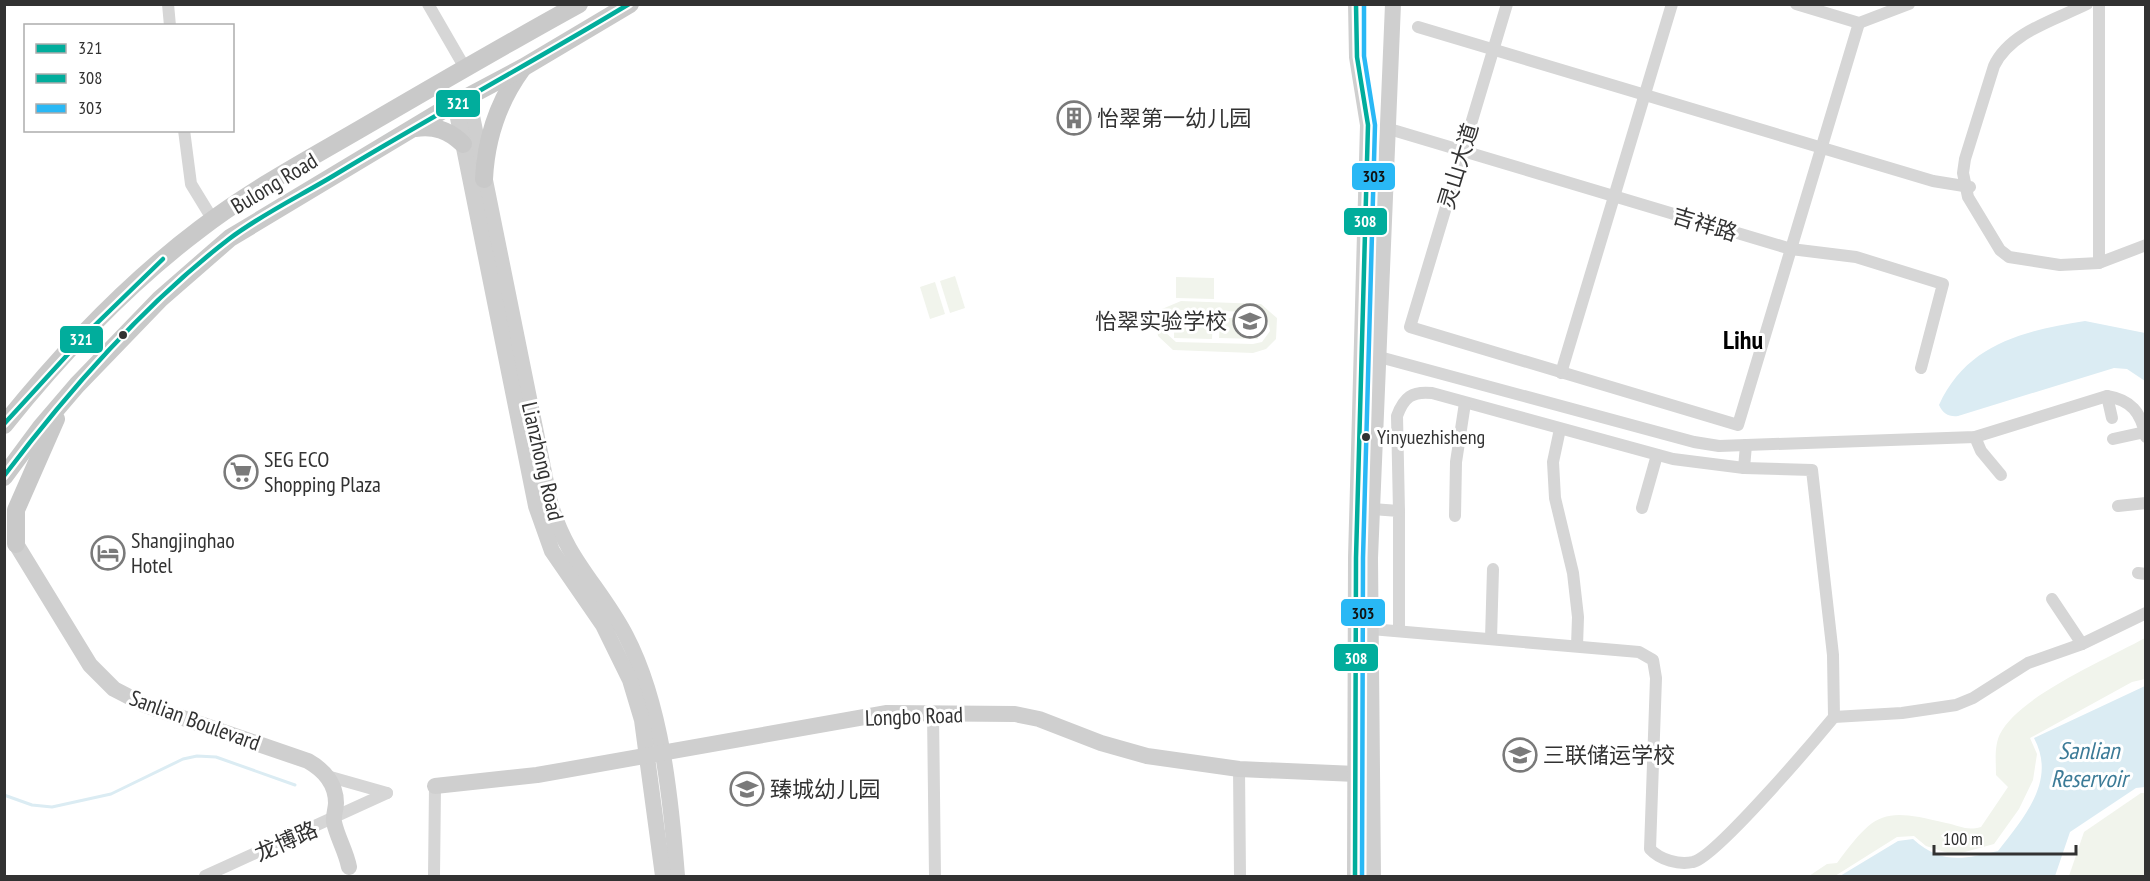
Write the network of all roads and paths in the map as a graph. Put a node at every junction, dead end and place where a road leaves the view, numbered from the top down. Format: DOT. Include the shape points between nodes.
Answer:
graph roads {
  1 [pos="168,4"];
  2 [pos="428,4"];
  3 [pos="579,4"];
  4 [pos="630,4"];
  5 [pos="1356,4"];
  6 [pos="1393,4"];
  7 [pos="1507,4"];
  8 [pos="1672,4"];
  9 [pos="1796,4"];
  10 [pos="1909,4"];
  11 [pos="2087,4"];
  12 [pos="2099,4"];
  13 [pos="1859,23"];
  14 [pos="170,24"];
  15 [pos="1418,27"];
  16 [pos="1494,49"];
  17 [pos="524,67"];
  18 [pos="465,68"];
  19 [pos="1645,94"];
  20 [pos="461,100"];
  21 [pos="413,128"];
  22 [pos="1386,128"];
  23 [pos="184,132"];
  24 [pos="463,144"];
  25 [pos="1821,147"];
  26 [pos="1463,151"];
  27 [pos="484,179"];
  28 [pos="1967,187"];
  29 [pos="1614,196"];
  30 [pos="213,220"];
  31 [pos="2145,245"];
  32 [pos="1791,249"];
  33 [pos="2099,263"];
  34 [pos="1370,354"];
  35 [pos="1921,368"];
  36 [pos="1561,373"];
  37 [pos="71,392"];
  38 [pos="2107,396"];
  39 [pos="1466,403"];
  40 [pos="2112,418"];
  41 [pos="4,425"];
  42 [pos="1560,429"];
  43 [pos="2145,434"];
  44 [pos="1976,437"];
  45 [pos="2113,439"];
  46 [pos="1746,445"];
  47 [pos="1657,455"];
  48 [pos="1744,468"];
  49 [pos="2001,475"];
  50 [pos="4,477"];
  51 [pos="2145,503"];
  52 [pos="2118,507"];
  53 [pos="1642,508"];
  54 [pos="1372,509"];
  55 [pos="1399,511"];
  56 [pos="1455,516"];
  57 [pos="4,521"];
  58 [pos="16,544"];
  59 [pos="1494,569"];
  60 [pos="2052,599"];
  61 [pos="2145,613"];
  62 [pos="1371,629"];
  63 [pos="1399,631"];
  64 [pos="1491,639"];
  65 [pos="2082,644"];
  66 [pos="1577,646"];
  67 [pos="933,713"];
  68 [pos="1833,717"];
  69 [pos="654,754"];
  70 [pos="1239,770"];
  71 [pos="1364,774"];
  72 [pos="327,776"];
  73 [pos="435,786"];
  74 [pos="333,820"];
  75 [pos="349,872"];
  76 [pos="205,876"];
  77 [pos="434,876"];
  78 [pos="663,876"];
  79 [pos="677,876"];
  80 [pos="934,876"];
  81 [pos="1240,876"];
  82 [pos="1355,876"];
  83 [pos="1372,876"];
  1 -- 14 [label="street"];
  2 -- 18 [label="street"];
  3 -- 18 [label="main road, Bulong Road"];
  4 -- 17 [label="main road, Bulong Road"];
  5 -- 34 [label="street" via="1357,57 1368,124"];
  6 -- 22 [label="street"];
  7 -- 16 [label="street, 灵山大道"];
  8 -- 19 [label="street"];
  9 -- 13 [label="street"];
  10 -- 13 [label="street"];
  11 -- 28 [label="street" via="2020,37 2000,54 1965,159"];
  12 -- 33 [label="street"];
  13 -- 25 [label="street"];
  15 -- 16 [label="street"];
  16 -- 19 [label="street"];
  16 -- 26 [label="street, 灵山大道"];
  17 -- 20 [label="main road, Bulong Road"];
  17 -- 27 [label="main road" via="494,119"];
  18 -- 30 [label="main road, Bulong Road" via="261,187"];
  19 -- 25 [label="street"];
  19 -- 29 [label="street"];
  20 -- 21 [label="main road, Bulong Road"];
  20 -- 24 [label="street, Lianzhong Road"];
  20 -- 27 [label="street, Lianzhong Road"];
  21 -- 24 [label="main road" via="436,128"];
  21 -- 37 [label="main road, Bulong Road" via="263,216 215,250 160,299"];
  22 -- 26 [label="street, 吉祥路"];
  22 -- 34 [label="street"];
  23 -- 30 [label="street" via="191,184"];
  24 -- 69 [label="street, Lianzhong Road" via="540,521 560,565 603,625 622,661"];
  25 -- 28 [label="street" via="1933,181"];
  25 -- 32 [label="street"];
  26 -- 29 [label="street, 吉祥路"];
  26 -- 36 [label="street, 灵山大道" via="1410,327"];
  27 -- 69 [label="street, Lianzhong Road" via="554,517 572,558 615,617 635,655 653,706"];
  28 -- 33 [label="street" via="1972,207 1992,241 2009,257 2060,265"];
  29 -- 32 [label="street, 吉祥路"];
  29 -- 36 [label="street"];
  30 -- 41 [label="main road, Bulong Road" via="128,291"];
  31 -- 33 [label="street"];
  32 -- 35 [label="street, 吉祥路" via="1856,257 1943,284"];
  32 -- 36 [label="street" via="1738,425"];
  34 -- 46 [label="street" via="1694,442"];
  34 -- 54 [label="street"];
  34 -- 71 [label="street" via="1356,558"];
  37 -- 50 [label="main road, Bulong Road"];
  37 -- 58 [label="main road" via="16,510"];
  38 -- 40 [label="street"];
  38 -- 43 [label="street" via="2123,399 2135,407"];
  38 -- 44 [label="street"];
  39 -- 42 [label="street"];
  39 -- 55 [label="street" via="1418,392 1401,404 1397,416"];
  39 -- 56 [label="street" via="1456,462"];
  42 -- 47 [label="street"];
  42 -- 66 [label="street" via="1554,462 1555,498 1573,573"];
  43 -- 45 [label="street"];
  44 -- 46 [label="street"];
  44 -- 49 [label="street" via="1981,451"];
  46 -- 48 [label="street"];
  47 -- 48 [label="street"];
  47 -- 53 [label="street"];
  48 -- 68 [label="street" via="1812,470 1833,655"];
  51 -- 52 [label="street"];
  54 -- 55 [label="street"];
  54 -- 62 [label="street"];
  55 -- 63 [label="street"];
  57 -- 58 [label="main road"];
  58 -- 72 [label="street, Sanlian Boulevard" via="90,664 114,689 145,705 308,761"];
  59 -- 64 [label="street"];
  60 -- 65 [label="street"];
  61 -- 65 [label="street"];
  62 -- 63 [label="street"];
  62 -- 71 [label="street"];
  63 -- 64 [label="street"];
  64 -- 66 [label="street"];
  65 -- 68 [label="street" via="2028,663 1956,705"];
  66 -- 68 [label="street" via="1639,652 1653,660 1656,678 1650,849 1666,859 1695,862 1708,853 1773,788"];
  67 -- 69 [label="street, Longbo Road" via="887,713"];
  67 -- 70 [label="street, Longbo Road" via="1027,716 1131,753"];
  67 -- 80 [label="street"];
  69 -- 73 [label="street, Longbo Road" via="507,780"];
  69 -- 78 [label="street, Lianzhong Road"];
  69 -- 79 [label="street, Lianzhong Road"];
  70 -- 71 [label="street, Longbo Road"];
  70 -- 81 [label="street"];
  71 -- 82 [label="street"];
  71 -- 83 [label="street"];
  72 -- 74 [label="street" via="335,797"];
  72 -- 74 [label="street" via="387,793"];
  73 -- 77 [label="street"];
  74 -- 75 [label="street" via="345,848"];
  74 -- 76 [label="street, 龙博路"];
}
